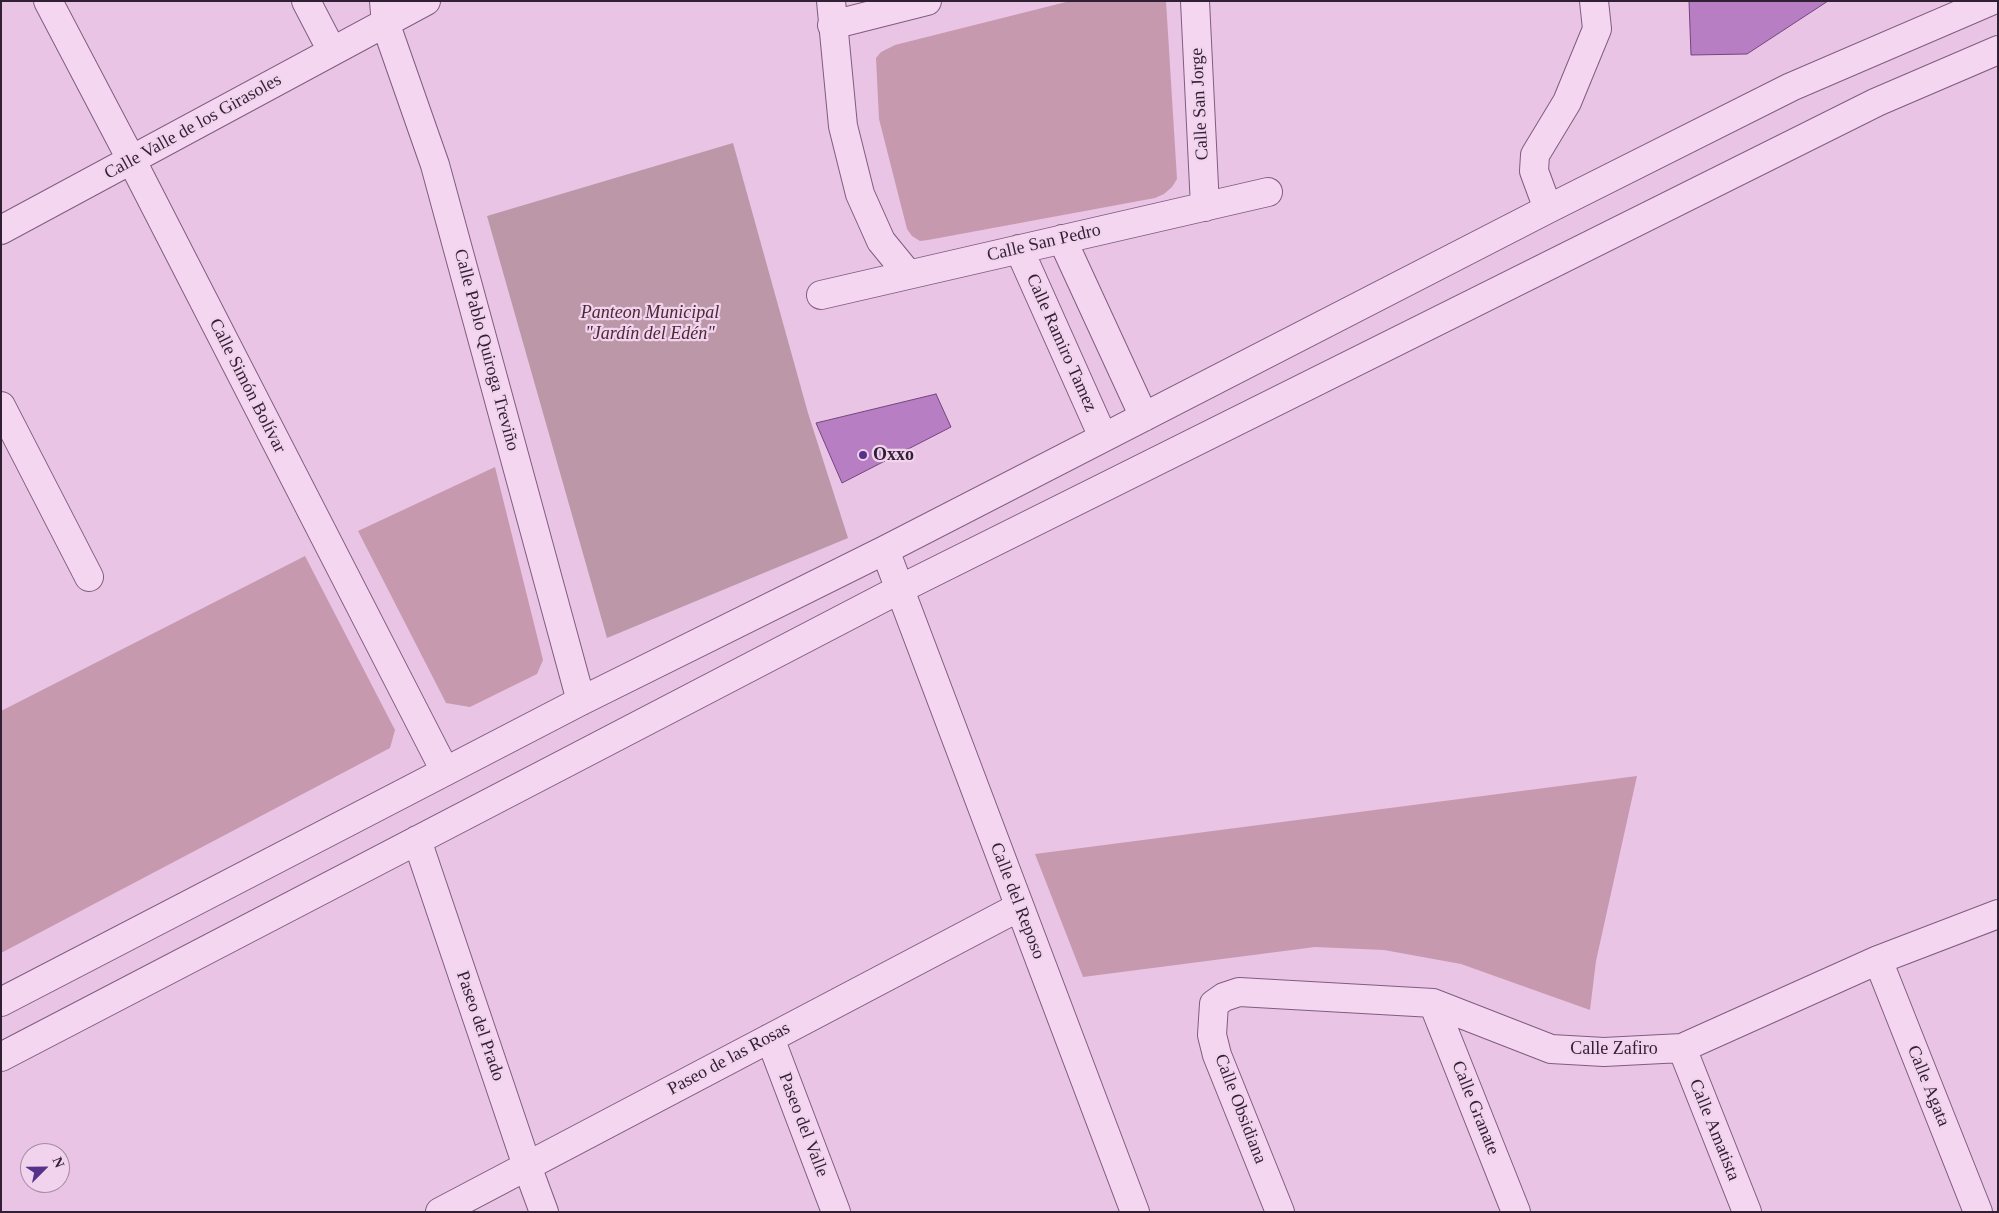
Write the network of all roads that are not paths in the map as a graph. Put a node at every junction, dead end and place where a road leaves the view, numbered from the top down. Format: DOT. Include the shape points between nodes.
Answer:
graph roads {
  1 [pos="48,1"];
  2 [pos="306,1"];
  3 [pos="426,1"];
  4 [pos="927,1"];
  5 [pos="1195,1"];
  6 [pos="1594,1"];
  7 [pos="1991,1"];
  8 [pos="1998,12"];
  9 [pos="385,13"];
  10 [pos="831,13"];
  11 [pos="1998,50"];
  12 [pos="332,51"];
  13 [pos="132,161"];
  14 [pos="1268,192"];
  15 [pos="1205,207"];
  16 [pos="1548,209"];
  17 [pos="1,230"];
  18 [pos="1062,239"];
  19 [pos="1019,249"];
  20 [pos="908,274"];
  21 [pos="821,295"];
  22 [pos="1,406"];
  23 [pos="1144,417"];
  24 [pos="1103,438"];
  25 [pos="885,550"];
  26 [pos="89,577"];
  27 [pos="900,589"];
  28 [pos="581,701"];
  29 [pos="445,771"];
  30 [pos="417,840"];
  31 [pos="1019,908"];
  32 [pos="1998,914"];
  33 [pos="1878,960"];
  34 [pos="1,1002"];
  35 [pos="1433,1003"];
  36 [pos="1214,1004"];
  37 [pos="770,1038"];
  38 [pos="1682,1048"];
  39 [pos="1,1057"];
  40 [pos="527,1166"];
  41 [pos="440,1212"];
  42 [pos="544,1212"];
  43 [pos="836,1212"];
  44 [pos="1135,1212"];
  45 [pos="1280,1212"];
  46 [pos="1516,1212"];
  47 [pos="1748,1212"];
  48 [pos="1978,1212"];
  1 -- 13 [label="street, Calle Simón Bolívar"];
  2 -- 12 [label="street"];
  3 -- 9 [label="street, Calle Valle de los Girasoles"];
  4 -- 10 [label="street"];
  5 -- 15 [label="street, Calle San Jorge"];
  6 -- 16 [label="street" via="1597,29 1567,102 1536,155 1534,170"];
  7 -- 8 [label="street"];
  7 -- 16 [label="street" via="1791,88"];
  9 -- 12 [label="street, Calle Valle de los Girasoles"];
  9 -- 28 [label="street, Calle Pablo Quiroga Treviño" via="435,165"];
  10 -- 20 [label="street" via="843,126 860,194 881,240"];
  11 -- 27 [label="street" via="1859,111"];
  12 -- 13 [label="street, Calle Valle de los Girasoles"];
  13 -- 17 [label="street, Calle Valle de los Girasoles"];
  13 -- 29 [label="street, Calle Simón Bolívar"];
  14 -- 15 [label="street, Calle San Pedro"];
  15 -- 18 [label="street, Calle San Pedro"];
  16 -- 23 [label="street"];
  18 -- 19 [label="street, Calle San Pedro"];
  18 -- 23 [label="street"];
  19 -- 20 [label="street, Calle San Pedro"];
  19 -- 24 [label="street, Calle Ramiro Tamez"];
  20 -- 21 [label="street, Calle San Pedro"];
  22 -- 26 [label="street"];
  23 -- 24 [label="street"];
  24 -- 25 [label="street"];
  25 -- 27 [label="street, Calle del Reposo"];
  25 -- 28 [label="street"];
  27 -- 30 [label="street"];
  27 -- 31 [label="street, Calle del Reposo"];
  28 -- 29 [label="street"];
  29 -- 34 [label="street"];
  30 -- 39 [label="street"];
  30 -- 40 [label="street, Paseo del Prado"];
  31 -- 37 [label="street, Paseo de las Rosas"];
  31 -- 44 [label="street, Calle del Reposo"];
  32 -- 33 [label="street, Calle Zafiro"];
  33 -- 38 [label="street, Calle Zafiro"];
  33 -- 48 [label="street, Calle Agata"];
  35 -- 36 [label="street, Calle Zafiro" via="1239,992"];
  35 -- 38 [label="street, Calle Zafiro" via="1552,1049 1604,1052"];
  35 -- 46 [label="street, Calle Granate"];
  36 -- 45 [label="street, Calle Obsidiana" via="1212,1035 1218,1055"];
  37 -- 40 [label="street, Paseo de las Rosas"];
  37 -- 43 [label="street, Paseo del Valle"];
  38 -- 47 [label="street, Calle Amatista"];
  40 -- 41 [label="street, Paseo de las Rosas"];
  40 -- 42 [label="street, Paseo del Prado"];
}
